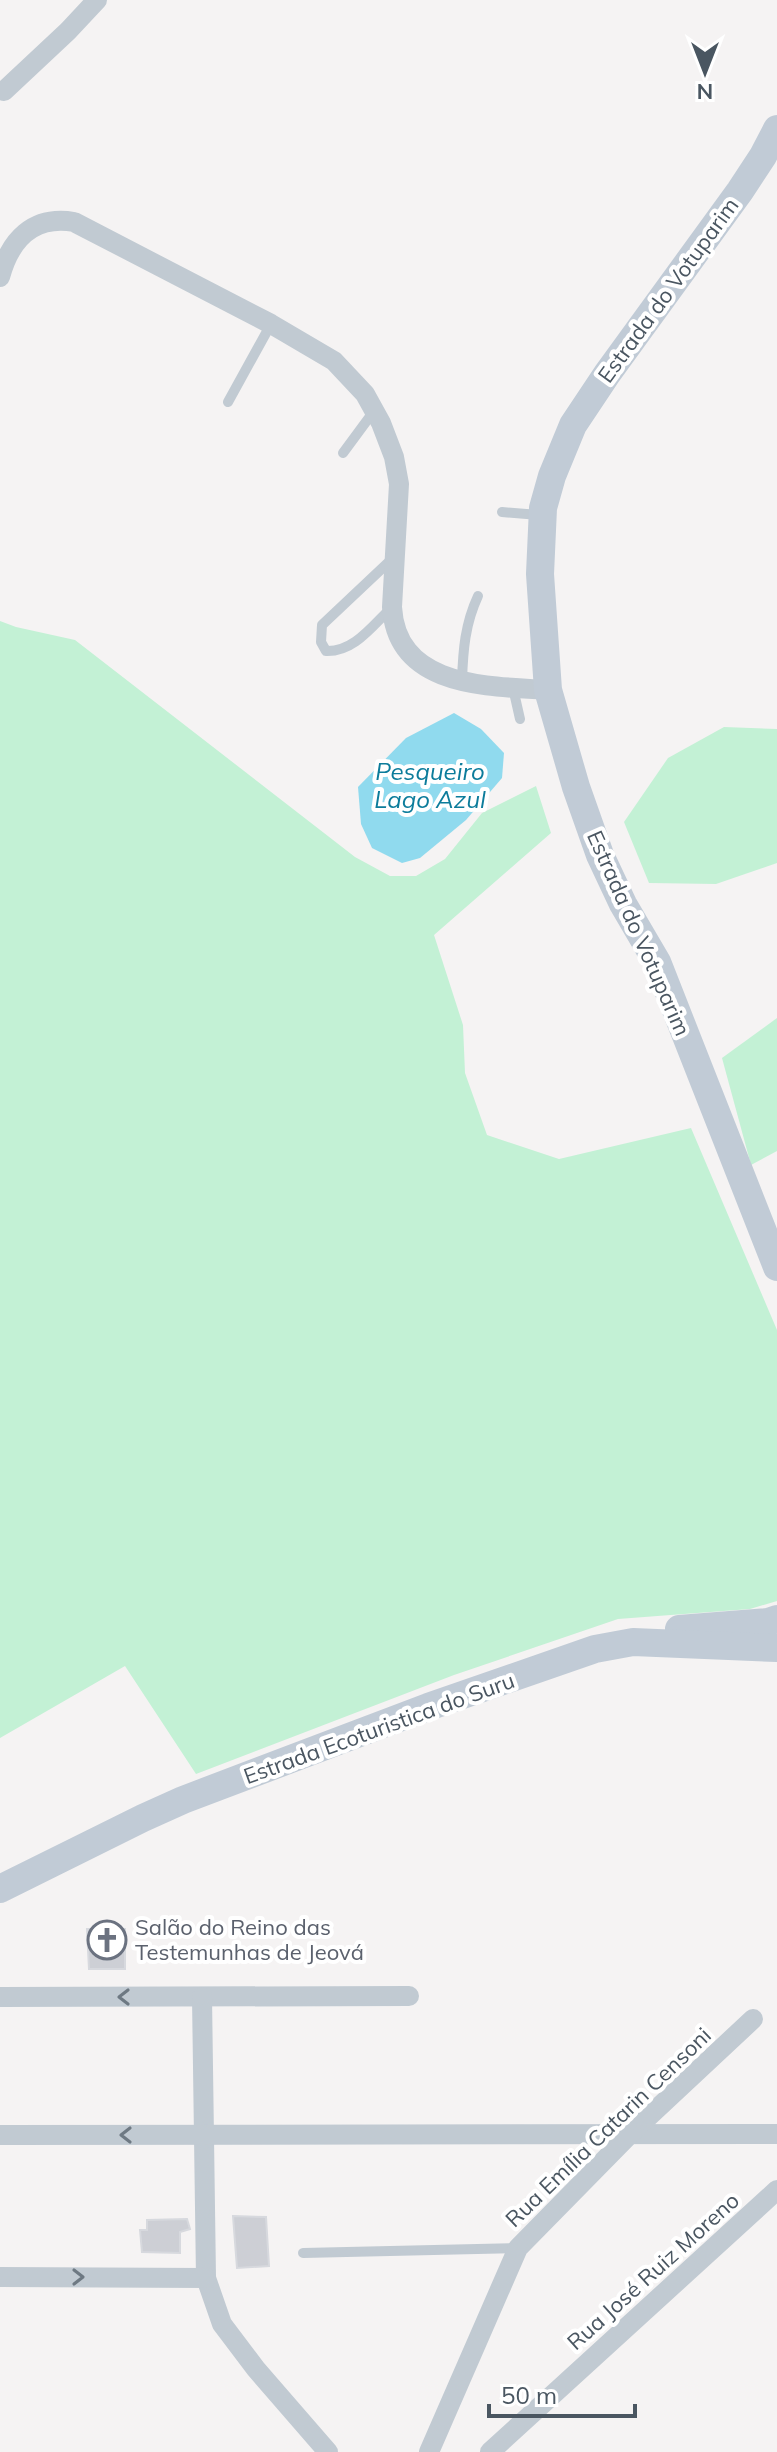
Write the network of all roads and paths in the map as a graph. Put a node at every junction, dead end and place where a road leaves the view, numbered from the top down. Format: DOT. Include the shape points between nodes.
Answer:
graph roads {
  1 [pos="97,0"];
  2 [pos="4,91"];
  3 [pos="777,129"];
  4 [pos="0,277"];
  5 [pos="271,324"];
  6 [pos="228,402"];
  7 [pos="374,411"];
  8 [pos="343,453"];
  9 [pos="502,512"];
  10 [pos="543,515"];
  11 [pos="394,558"];
  12 [pos="478,596"];
  13 [pos="392,607"];
  14 [pos="462,681"];
  15 [pos="513,688"];
  16 [pos="548,690"];
  17 [pos="520,719"];
  18 [pos="777,1267"];
  19 [pos="777,1619"];
  20 [pos="633,1642"];
  21 [pos="777,1648"];
  22 [pos="0,1889"];
  23 [pos="409,1996"];
  24 [pos="0,1997"];
  25 [pos="202,1997"];
  26 [pos="753,2019"];
  27 [pos="630,2134"];
  28 [pos="777,2134"];
  29 [pos="0,2135"];
  30 [pos="204,2135"];
  31 [pos="777,2190"];
  32 [pos="518,2248"];
  33 [pos="303,2253"];
  34 [pos="0,2277"];
  35 [pos="206,2278"];
  36 [pos="328,2452"];
  37 [pos="429,2452"];
  38 [pos="490,2452"];
  1 -- 2 [label="street"];
  3 -- 10 [label="street, Estrada do Votuparim" via="740,191 573,425"];
  4 -- 5 [label="street" via="17,239 58,219 74,222"];
  5 -- 6 [label="lane"];
  5 -- 7 [label="street" via="334,361"];
  7 -- 8 [label="lane"];
  7 -- 11 [label="street" via="394,457 399,484"];
  9 -- 10 [label="lane"];
  10 -- 16 [label="street, Estrada do Votuparim" via="540,574"];
  11 -- 13 [label="street"];
  11 -- 13 [label="lane" via="322,625 326,651 350,647"];
  12 -- 14 [label="lane" via="464,636"];
  13 -- 14 [label="street" via="400,643 416,660"];
  14 -- 15 [label="street"];
  15 -- 16 [label="street"];
  15 -- 17 [label="lane"];
  16 -- 18 [label="street, Estrada do Votuparim" via="600,855 657,962"];
  19 -- 20 [label="street" via="679,1629"];
  20 -- 21 [label="street, Estrada Ecoturistica do Suru"];
  20 -- 22 [label="street, Estrada Ecoturistica do Suru" via="595,1649 428,1707 183,1800"];
  23 -- 25 [label="street"];
  25 -- 24 [label="street, one-way"];
  25 -- 30 [label="street"];
  26 -- 27 [label="street, Rua Emília Catarin Censoni"];
  27 -- 28 [label="street"];
  27 -- 30 [label="street"];
  27 -- 32 [label="street, Rua Emília Catarin Censoni"];
  30 -- 29 [label="street, one-way"];
  30 -- 35 [label="street"];
  31 -- 38 [label="street, Rua José Ruiz Moreno"];
  32 -- 33 [label="lane"];
  32 -- 37 [label="street, Rua Emília Catarin Censoni"];
  34 -- 35 [label="street, one-way"];
  35 -- 36 [label="street" via="222,2324"];
}
